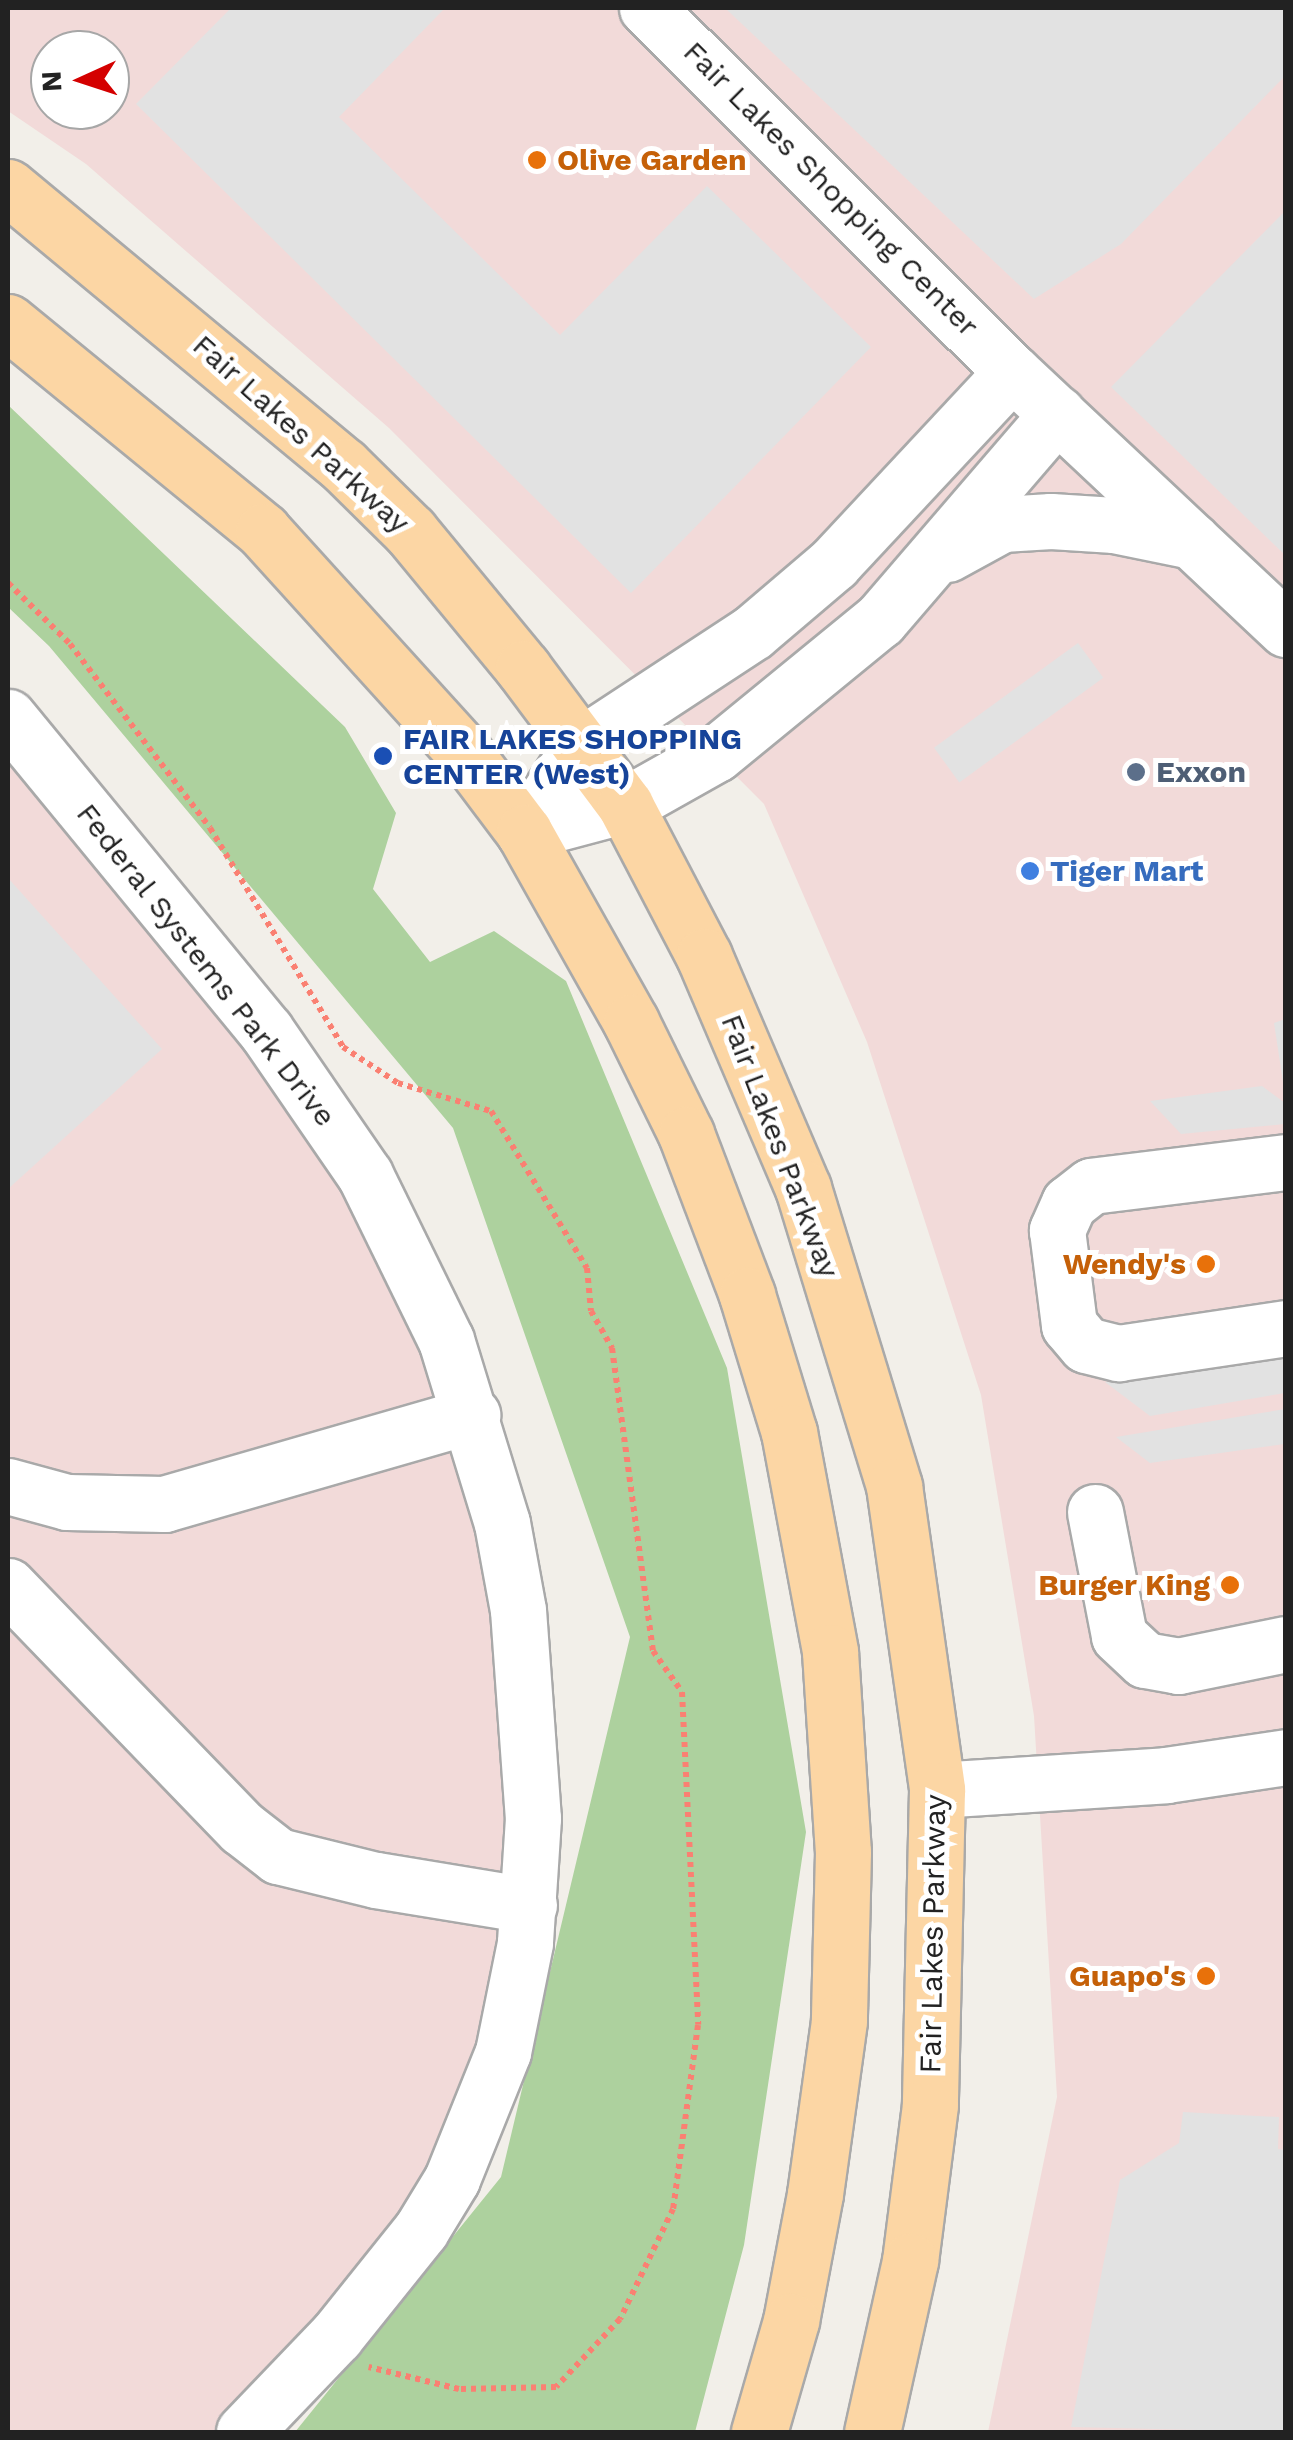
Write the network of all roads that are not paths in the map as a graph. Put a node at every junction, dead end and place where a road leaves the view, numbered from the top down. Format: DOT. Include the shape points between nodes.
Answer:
graph roads {
  1 [pos="648,8"];
  2 [pos="8,187"];
  3 [pos="8,322"];
  4 [pos="1012,372"];
  5 [pos="1058,414"];
  6 [pos="1193,541"];
  7 [pos="927,564"];
  8 [pos="1286,629"];
  9 [pos="8,717"];
  10 [pos="582,745"];
  11 [pos="624,805"];
  12 [pos="524,832"];
  13 [pos="1286,1162"];
  14 [pos="1286,1328"];
  15 [pos="472,1414"];
  16 [pos="8,1486"];
  17 [pos="1095,1512"];
  18 [pos="8,1586"];
  19 [pos="1286,1644"];
  20 [pos="1286,1757"];
  21 [pos="937,1790"];
  22 [pos="529,1905"];
  23 [pos="261,2427"];
  24 [pos="759,2432"];
  25 [pos="872,2432"];
  1 -- 4 [label="street, Fair Lakes Shopping Center"];
  2 -- 10 [label="main road, Fair Lakes Parkway" via="344,466 410,531"];
  3 -- 12 [label="main road" via="263,531 425,708"];
  4 -- 5 [label="street, Fair Lakes Shopping Center"];
  4 -- 10 [label="street" via="834,563 753,632"];
  5 -- 6 [label="street, Fair Lakes Shopping Center"];
  5 -- 7 [label="street"];
  6 -- 7 [label="street" via="1080,521 1002,524"];
  6 -- 8 [label="street, Fair Lakes Shopping Center"];
  7 -- 11 [label="street" via="880,620 716,754"];
  9 -- 15 [label="street, Federal Systems Park Drive" via="316,1098 408,1256"];
  10 -- 11 [label="main road, Fair Lakes Parkway"];
  10 -- 12 [label="street"];
  11 -- 12 [label="street"];
  11 -- 21 [label="main road, Fair Lakes Parkway" via="704,956 803,1188 854,1344 894,1486"];
  12 -- 24 [label="main road" via="686,1134 747,1295 789,1432 830,1652 843,1852 839,2021 791,2320"];
  13 -- 14 [label="street" via="1091,1186 1069,1203 1057,1230 1069,1325 1086,1344 1119,1353"];
  15 -- 16 [label="street" via="164,1504 67,1502"];
  15 -- 22 [label="street, Federal Systems Park Drive" via="518,1610 533,1818"];
  17 -- 19 [label="street" via="1118,1636 1145,1660 1178,1666"];
  18 -- 22 [label="street" via="242,1828 278,1856"];
  20 -- 21 [label="street" via="1166,1775"];
  21 -- 25 [label="main road, Fair Lakes Parkway" via="930,2106 910,2261"];
  22 -- 23 [label="street, Federal Systems Park Drive" via="502,2052 452,2179 393,2270"];
}
